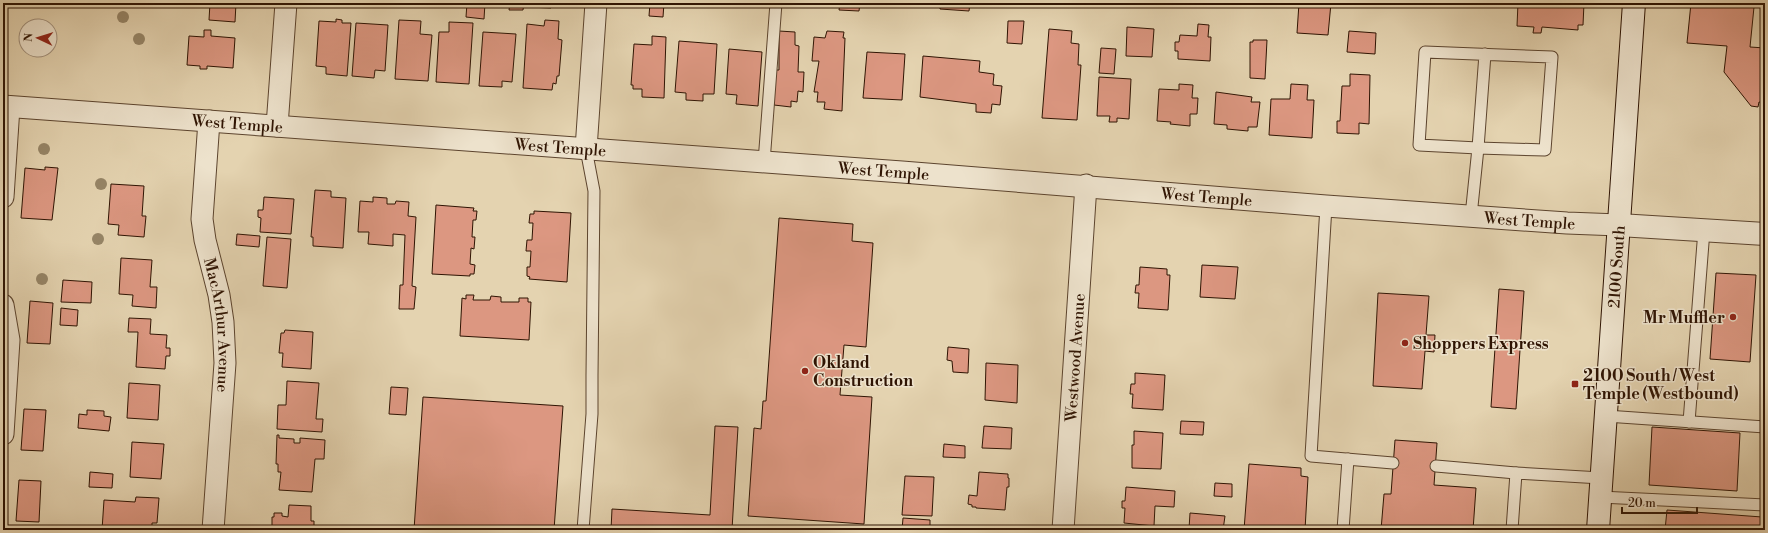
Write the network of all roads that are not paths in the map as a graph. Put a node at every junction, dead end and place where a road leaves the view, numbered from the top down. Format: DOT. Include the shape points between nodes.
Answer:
graph roads {
  1 [pos="286,3"];
  2 [pos="596,3"];
  3 [pos="776,3"];
  4 [pos="1634,3"];
  5 [pos="1485,54"];
  6 [pos="6,107"];
  7 [pos="209,122"];
  8 [pos="278,126"];
  9 [pos="1478,148"];
  10 [pos="586,149"];
  11 [pos="764,162"];
  12 [pos="1086,185"];
  13 [pos="3,197"];
  14 [pos="1326,206"];
  15 [pos="1471,216"];
  16 [pos="1619,225"];
  17 [pos="1704,230"];
  18 [pos="1765,234"];
  19 [pos="3,305"];
  20 [pos="1606,416"];
  21 [pos="1690,422"];
  22 [pos="1765,427"];
  23 [pos="3,434"];
  24 [pos="1348,459"];
  25 [pos="1393,463"];
  26 [pos="1436,466"];
  27 [pos="1516,473"];
  28 [pos="1601,487"];
  29 [pos="1765,505"];
  30 [pos="213,530"];
  31 [pos="583,530"];
  32 [pos="1063,530"];
  33 [pos="1343,530"];
  34 [pos="1512,530"];
  35 [pos="1598,530"];
  1 -- 8 [label="street"];
  2 -- 10 [label="street"];
  3 -- 11 [label="lane"];
  4 -- 16 [label="main road, 2100 South"];
  5 -- 9 [label="lane"];
  5 -- 9 [label="lane" via="1425,52 1419,144"];
  5 -- 9 [label="lane" via="1552,57 1545,150"];
  6 -- 7 [label="street, West Temple"];
  6 -- 13 [label="street"];
  7 -- 8 [label="street, West Temple"];
  7 -- 30 [label="street, MacArthur Avenue" via="202,219 204,240 219,294 225,363"];
  8 -- 10 [label="street, West Temple"];
  9 -- 15 [label="lane"];
  10 -- 11 [label="street, West Temple"];
  10 -- 31 [label="lane" via="594,191 592,414"];
  11 -- 12 [label="street, West Temple"];
  12 -- 14 [label="street, West Temple"];
  12 -- 32 [label="street, Westwood Avenue"];
  14 -- 15 [label="street, West Temple"];
  14 -- 24 [label="lane" via="1311,456"];
  15 -- 16 [label="street, West Temple"];
  16 -- 17 [label="main road, West Temple"];
  16 -- 20 [label="main road, 2100 South"];
  17 -- 18 [label="main road, West Temple"];
  17 -- 21 [label="lane"];
  19 -- 23 [label="street" via="9,340"];
  20 -- 21 [label="lane"];
  20 -- 28 [label="main road, 2100 South"];
  21 -- 22 [label="lane"];
  24 -- 25 [label="lane"];
  24 -- 33 [label="lane"];
  26 -- 27 [label="lane"];
  27 -- 28 [label="lane"];
  27 -- 34 [label="lane"];
  28 -- 29 [label="lane"];
  28 -- 35 [label="main road, 2100 South"];
}
